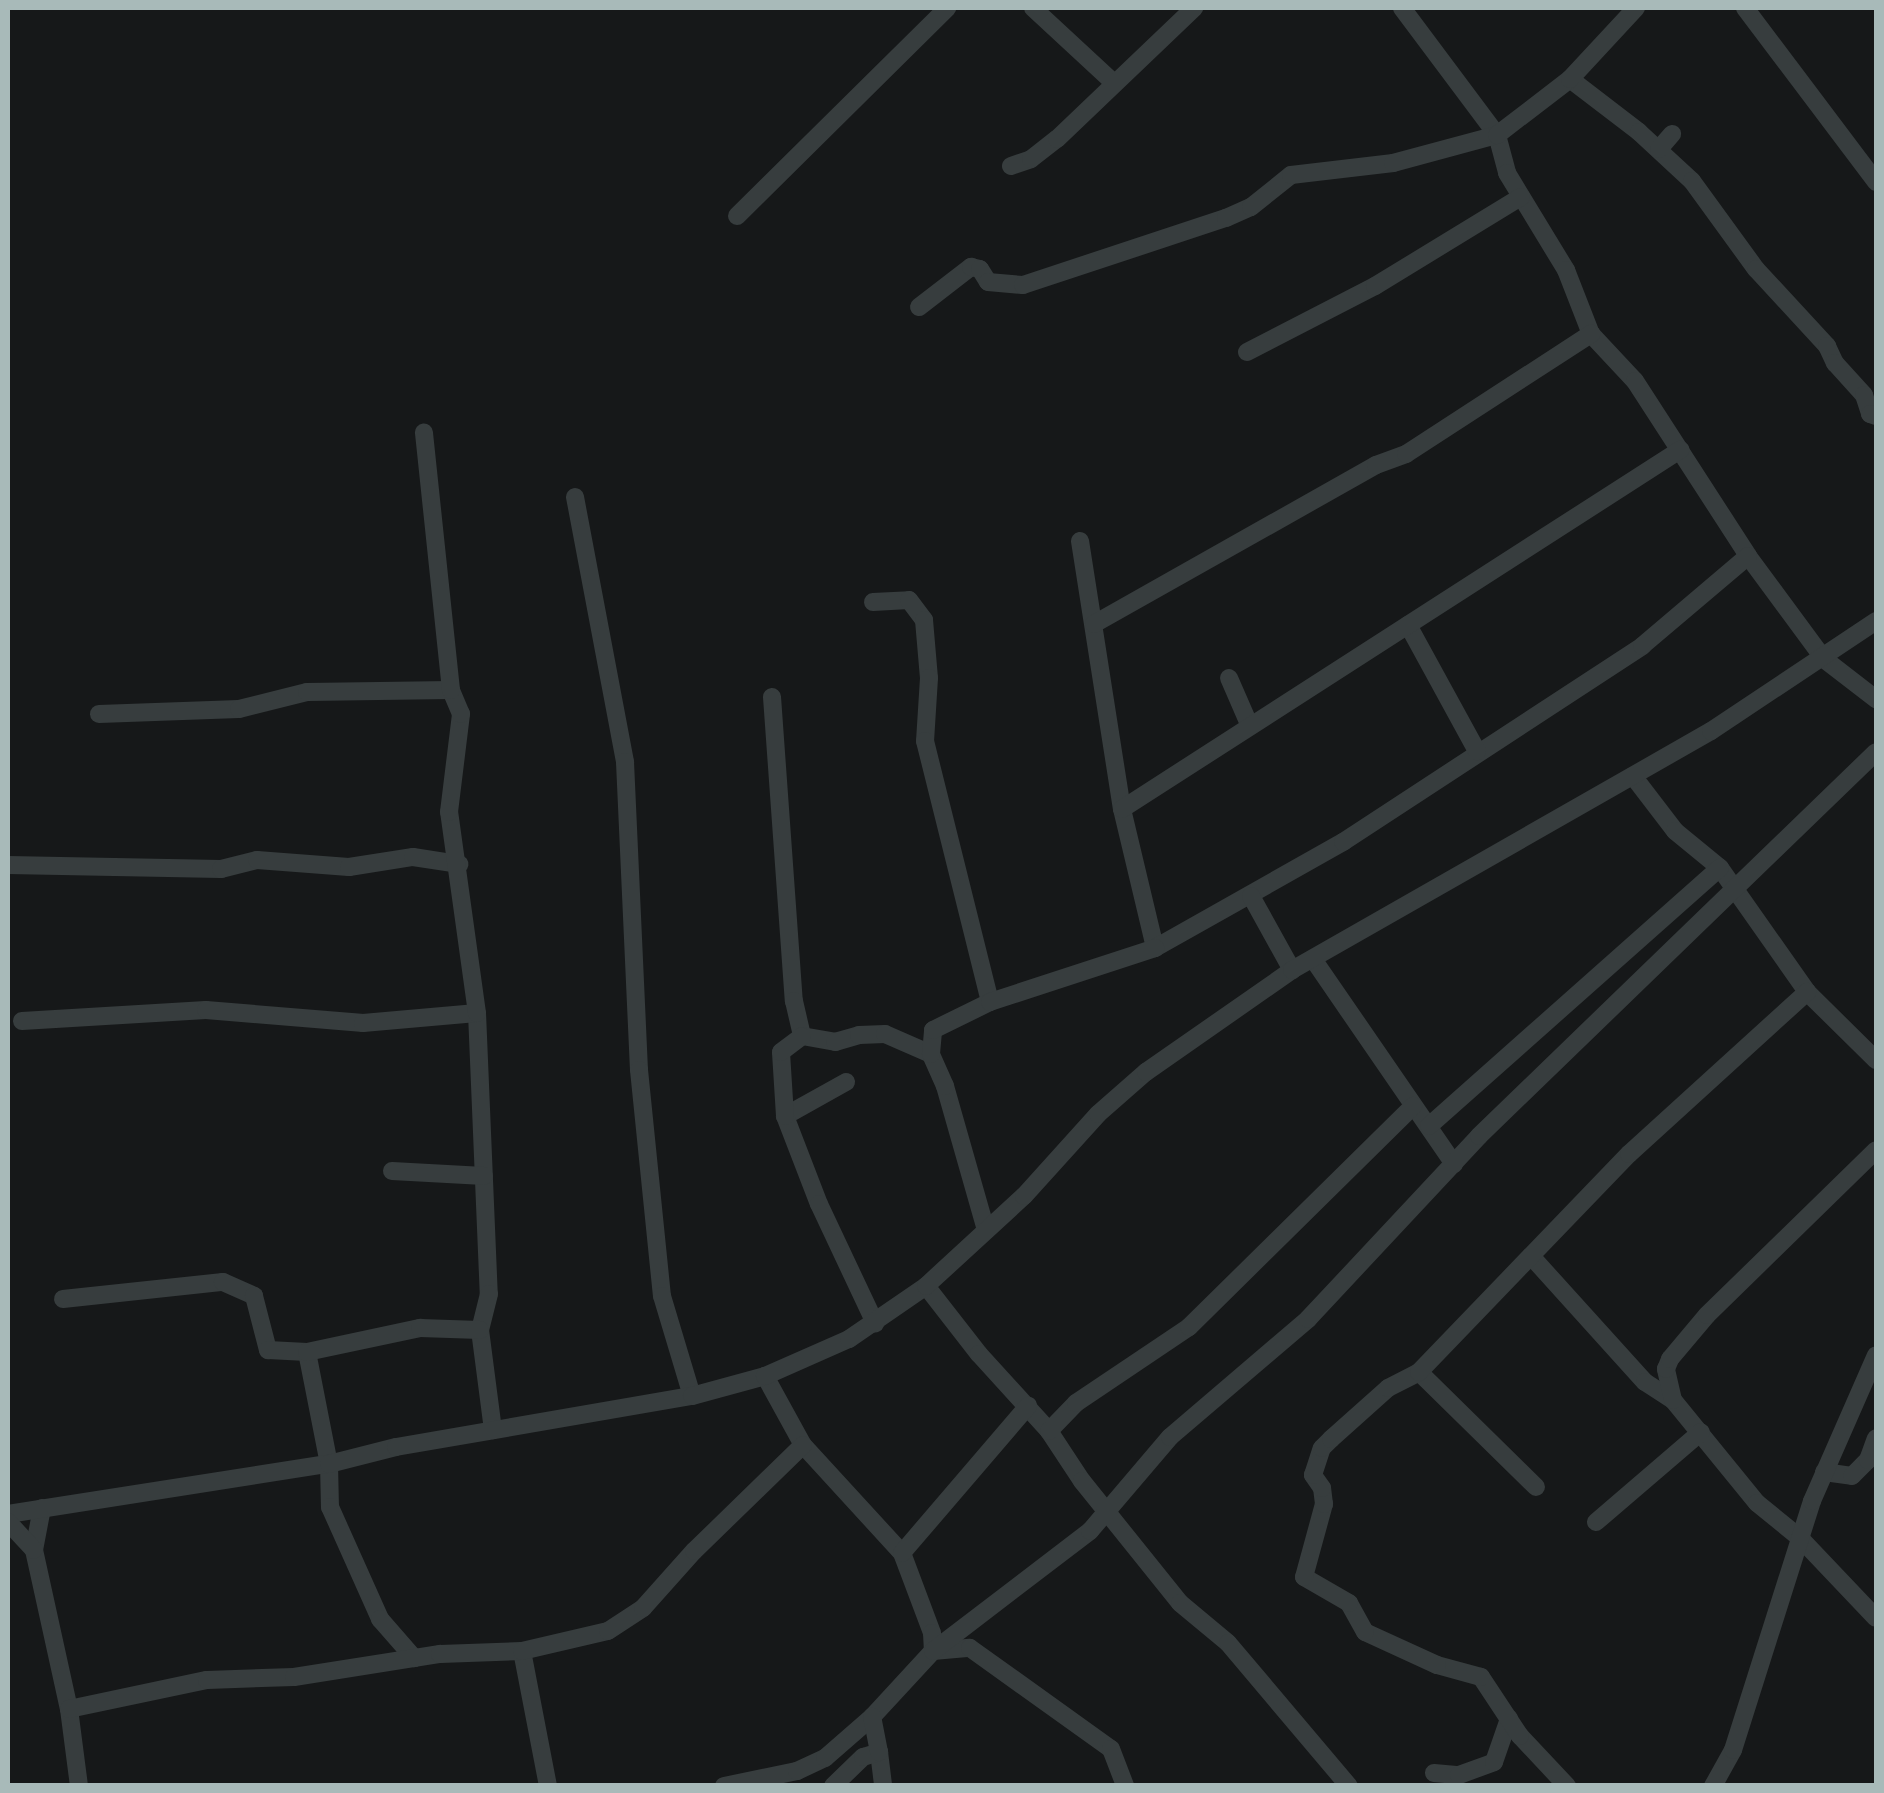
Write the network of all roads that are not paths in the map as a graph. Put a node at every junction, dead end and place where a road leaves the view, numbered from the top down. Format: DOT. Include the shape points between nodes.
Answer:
graph roads {
  1 [pos="947,8"];
  2 [pos="1034,8"];
  3 [pos="1194,8"];
  4 [pos="1402,8"];
  5 [pos="1636,8"];
  6 [pos="1745,8"];
  7 [pos="1570,78"];
  8 [pos="1114,83"];
  9 [pos="1672,134"];
  10 [pos="1497,135"];
  11 [pos="1659,149"];
  12 [pos="1011,166"];
  13 [pos="1876,182"];
  14 [pos="1520,196"];
  15 [pos="737,216"];
  16 [pos="920,307"];
  17 [pos="1591,334"];
  18 [pos="1247,352"];
  19 [pos="1876,416"];
  20 [pos="424,432"];
  21 [pos="1680,450"];
  22 [pos="575,496"];
  23 [pos="1080,541"];
  24 [pos="1748,556"];
  25 [pos="873,602"];
  26 [pos="1876,621"];
  27 [pos="1094,624"];
  28 [pos="1408,624"];
  29 [pos="1824,659"];
  30 [pos="1229,678"];
  31 [pos="451,690"];
  32 [pos="772,697"];
  33 [pos="1876,699"];
  34 [pos="100,714"];
  35 [pos="1249,724"];
  36 [pos="1477,751"];
  37 [pos="1876,752"];
  38 [pos="1632,776"];
  39 [pos="1122,809"];
  40 [pos="459,864"];
  41 [pos="8,865"];
  42 [pos="1720,868"];
  43 [pos="1736,890"];
  44 [pos="1251,896"];
  45 [pos="1155,948"];
  46 [pos="1313,959"];
  47 [pos="1292,970"];
  48 [pos="1807,992"];
  49 [pos="990,1002"];
  50 [pos="477,1013"];
  51 [pos="22,1021"];
  52 [pos="802,1036"];
  53 [pos="931,1054"];
  54 [pos="1876,1060"];
  55 [pos="846,1082"];
  56 [pos="1413,1106"];
  57 [pos="785,1116"];
  58 [pos="1430,1126"];
  59 [pos="1876,1150"];
  60 [pos="1454,1164"];
  61 [pos="392,1170"];
  62 [pos="484,1176"];
  63 [pos="986,1230"];
  64 [pos="1531,1256"];
  65 [pos="926,1286"];
  66 [pos="62,1298"];
  67 [pos="874,1323"];
  68 [pos="480,1330"];
  69 [pos="306,1352"];
  70 [pos="1876,1356"];
  71 [pos="1419,1372"];
  72 [pos="764,1376"];
  73 [pos="1873,1380"];
  74 [pos="692,1396"];
  75 [pos="1673,1400"];
  76 [pos="1028,1406"];
  77 [pos="494,1430"];
  78 [pos="1049,1431"];
  79 [pos="1701,1432"];
  80 [pos="1876,1438"];
  81 [pos="802,1445"];
  82 [pos="329,1464"];
  83 [pos="1824,1472"];
  84 [pos="1536,1487"];
  85 [pos="42,1508"];
  86 [pos="1108,1512"];
  87 [pos="8,1514"];
  88 [pos="8,1522"];
  89 [pos="1596,1522"];
  90 [pos="1800,1538"];
  91 [pos="34,1550"];
  92 [pos="902,1553"];
  93 [pos="1876,1618"];
  94 [pos="522,1652"];
  95 [pos="933,1652"];
  96 [pos="414,1658"];
  97 [pos="68,1709"];
  98 [pos="872,1717"];
  99 [pos="1509,1719"];
  100 [pos="879,1752"];
  101 [pos="1434,1773"];
  102 [pos="79,1786"];
  103 [pos="548,1786"];
  104 [pos="724,1786"];
  105 [pos="833,1786"];
  106 [pos="883,1786"];
  107 [pos="1125,1786"];
  108 [pos="1349,1786"];
  109 [pos="1566,1786"];
  110 [pos="1713,1786"];
  1 -- 15 [label="street"];
  2 -- 8 [label="street"];
  3 -- 8 [label="street"];
  4 -- 10 [label="street"];
  5 -- 7 [label="street"];
  6 -- 13 [label="street"];
  7 -- 10 [label="street"];
  7 -- 11 [label="street"];
  8 -- 12 [label="street" via="1031,159"];
  9 -- 11 [label="street"];
  10 -- 14 [label="street"];
  10 -- 16 [label="street" via="1394,163 1291,175 1226,218 1023,284 988,282 971,267"];
  11 -- 19 [label="street" via="1827,346"];
  14 -- 17 [label="street" via="1566,270"];
  14 -- 18 [label="street" via="1376,286"];
  17 -- 21 [label="street" via="1635,381"];
  17 -- 27 [label="street" via="1406,454"];
  20 -- 31 [label="street"];
  21 -- 24 [label="street"];
  21 -- 28 [label="street"];
  22 -- 74 [label="street" via="625,762 639,1070 662,1296"];
  23 -- 27 [label="street"];
  24 -- 29 [label="street"];
  24 -- 36 [label="street" via="1642,646"];
  25 -- 49 [label="street" via="909,600 924,620 925,741"];
  26 -- 29 [label="street"];
  27 -- 39 [label="street"];
  28 -- 35 [label="street"];
  28 -- 36 [label="street"];
  29 -- 33 [label="street"];
  29 -- 38 [label="street"];
  30 -- 35 [label="street"];
  31 -- 34 [label="street" via="307,692 239,709"];
  31 -- 40 [label="street" via="460,714 448,812"];
  32 -- 52 [label="street"];
  35 -- 39 [label="street"];
  36 -- 44 [label="street"];
  37 -- 43 [label="street"];
  38 -- 42 [label="street" via="1675,830"];
  38 -- 46 [label="street"];
  39 -- 45 [label="street"];
  40 -- 41 [label="street" via="413,857 349,867 257,860 221,869"];
  40 -- 50 [label="street"];
  42 -- 43 [label="street"];
  42 -- 58 [label="street"];
  43 -- 48 [label="street"];
  43 -- 60 [label="street"];
  44 -- 45 [label="street"];
  44 -- 47 [label="street"];
  45 -- 49 [label="street"];
  46 -- 47 [label="street"];
  46 -- 56 [label="street"];
  47 -- 63 [label="street" via="1146,1072"];
  48 -- 54 [label="street"];
  48 -- 64 [label="street" via="1640,1143"];
  49 -- 53 [label="street" via="933,1030"];
  50 -- 51 [label="street" via="363,1023 206,1010"];
  50 -- 62 [label="street"];
  52 -- 53 [label="street" via="835,1042 884,1034"];
  52 -- 57 [label="street" via="781,1052"];
  53 -- 63 [label="street"];
  55 -- 57 [label="street"];
  56 -- 58 [label="street"];
  56 -- 78 [label="street" via="1189,1327 1076,1403"];
  57 -- 67 [label="street"];
  58 -- 60 [label="street"];
  59 -- 75 [label="street" via="1670,1359"];
  60 -- 86 [label="street" via="1308,1318 1170,1437"];
  61 -- 62 [label="street"];
  62 -- 68 [label="street" via="488,1294"];
  63 -- 65 [label="street"];
  64 -- 71 [label="street"];
  64 -- 75 [label="street" via="1646,1382"];
  65 -- 67 [label="street"];
  65 -- 76 [label="street"];
  66 -- 69 [label="street" via="224,1282 254,1296 268,1350"];
  67 -- 72 [label="street"];
  68 -- 69 [label="street" via="420,1328"];
  68 -- 77 [label="street"];
  69 -- 82 [label="street"];
  70 -- 73 [label="street"];
  71 -- 84 [label="street"];
  71 -- 99 [label="street" via="1388,1388 1322,1448 1314,1475 1324,1504 1304,1577 1350,1603 1365,1632 1481,1677"];
  72 -- 74 [label="street"];
  72 -- 81 [label="street"];
  73 -- 83 [label="street"];
  74 -- 77 [label="street"];
  75 -- 79 [label="street"];
  76 -- 78 [label="street"];
  76 -- 92 [label="street"];
  77 -- 82 [label="street"];
  78 -- 86 [label="street"];
  79 -- 89 [label="street"];
  79 -- 90 [label="street" via="1757,1503"];
  80 -- 83 [label="street" via="1852,1476"];
  81 -- 92 [label="street"];
  81 -- 94 [label="street" via="626,1622"];
  82 -- 85 [label="street"];
  82 -- 96 [label="street" via="330,1507 340,1534 380,1619"];
  83 -- 90 [label="street"];
  85 -- 87 [label="street"];
  85 -- 91 [label="street"];
  86 -- 95 [label="street"];
  86 -- 108 [label="street" via="1180,1604 1228,1644"];
  88 -- 91 [label="street"];
  90 -- 93 [label="street"];
  90 -- 110 [label="street" via="1733,1750"];
  91 -- 97 [label="street"];
  92 -- 95 [label="street"];
  94 -- 96 [label="street"];
  94 -- 103 [label="street"];
  95 -- 98 [label="street"];
  95 -- 107 [label="street" via="970,1648 1112,1749"];
  96 -- 97 [label="street" via="294,1677 207,1680"];
  97 -- 102 [label="street"];
  98 -- 100 [label="street"];
  98 -- 104 [label="street" via="826,1758"];
  99 -- 101 [label="street" via="1494,1762 1459,1776"];
  99 -- 109 [label="street"];
  100 -- 105 [label="street" via="863,1757"];
  100 -- 106 [label="street"];
}
